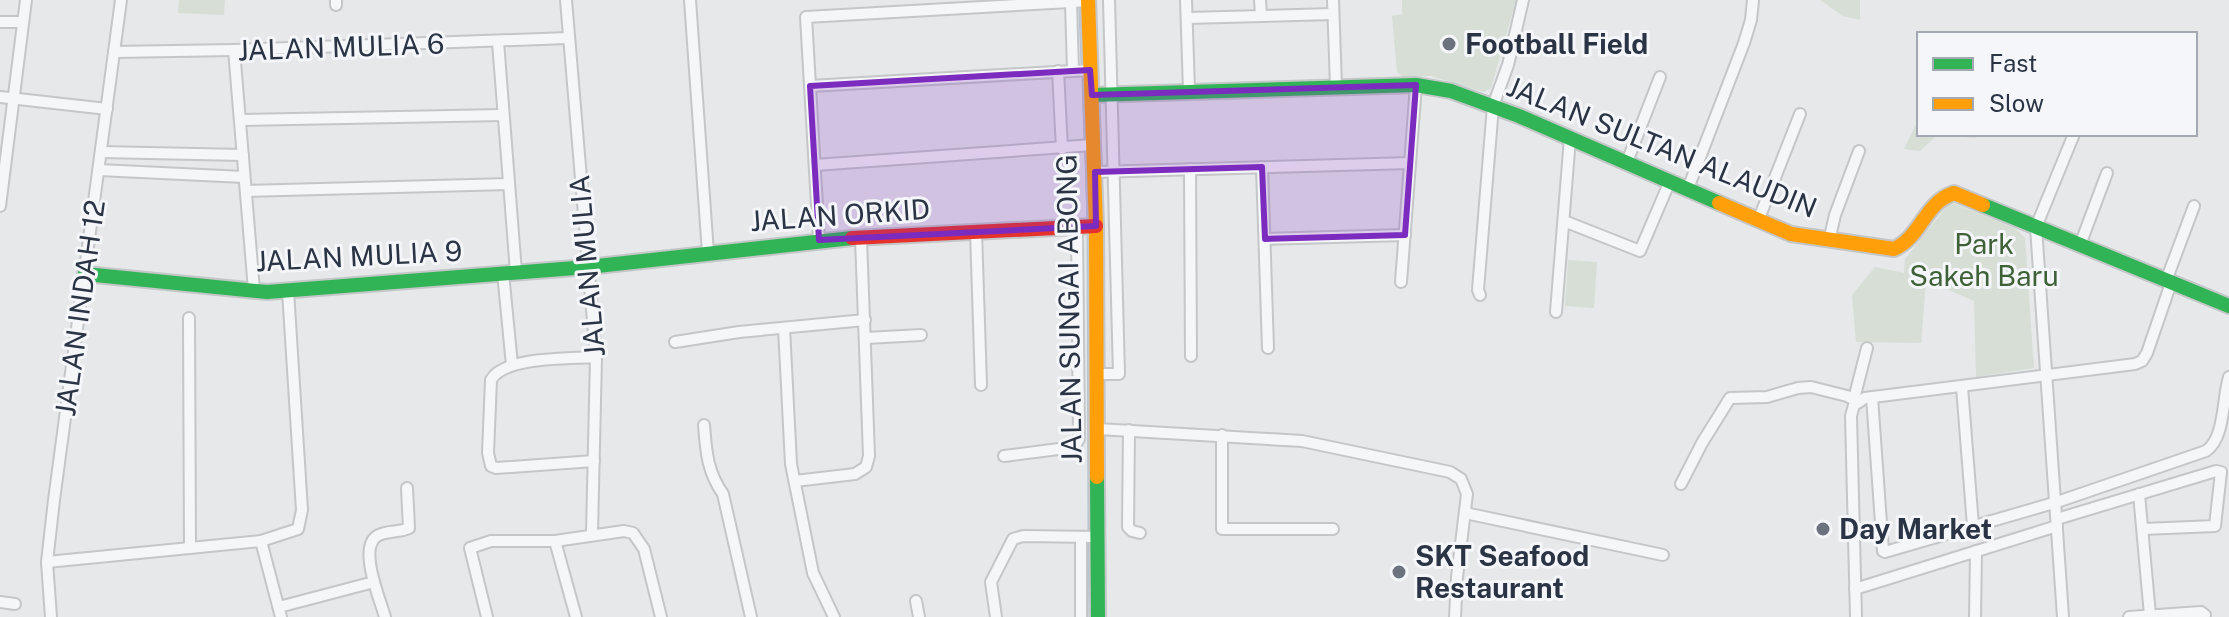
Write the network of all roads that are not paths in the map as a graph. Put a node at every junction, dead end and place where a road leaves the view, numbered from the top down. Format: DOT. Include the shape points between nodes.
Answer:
graph roads {
  1 [pos="26,0"];
  2 [pos="121,0"];
  3 [pos="566,0"];
  4 [pos="690,0"];
  5 [pos="1109,0"];
  6 [pos="1186,0"];
  7 [pos="1260,0"];
  8 [pos="1333,0"];
  9 [pos="1523,0"];
  10 [pos="1753,0"];
  11 [pos="1088,1"];
  12 [pos="1071,2"];
  13 [pos="1333,14"];
  14 [pos="1261,15"];
  15 [pos="1187,18"];
  16 [pos="0,22"];
  17 [pos="23,22"];
  18 [pos="568,38"];
  19 [pos="498,42"];
  20 [pos="234,50"];
  21 [pos="114,52"];
  22 [pos="1090,70"];
  23 [pos="1058,71"];
  24 [pos="1073,71"];
  25 [pos="1660,77"];
  26 [pos="1416,85"];
  27 [pos="810,86"];
  28 [pos="1336,87"];
  29 [pos="1189,90"];
  30 [pos="1112,93"];
  31 [pos="1092,95"];
  32 [pos="0,97"];
  33 [pos="13,98"];
  34 [pos="1493,106"];
  35 [pos="107,109"];
  36 [pos="1800,114"];
  37 [pos="503,115"];
  38 [pos="240,120"];
  39 [pos="2073,136"];
  40 [pos="1570,138"];
  41 [pos="1093,145"];
  42 [pos="1062,149"];
  43 [pos="1859,151"];
  44 [pos="101,152"];
  45 [pos="243,155"];
  46 [pos="1627,162"];
  47 [pos="1410,163"];
  48 [pos="815,165"];
  49 [pos="1262,167"];
  50 [pos="1190,169"];
  51 [pos="99,170"];
  52 [pos="1114,171"];
  53 [pos="1095,172"];
  54 [pos="2107,173"];
  55 [pos="244,177"];
  56 [pos="1670,181"];
  57 [pos="509,184"];
  58 [pos="246,191"];
  59 [pos="1687,191"];
  60 [pos="0,206"];
  61 [pos="2194,206"];
  62 [pos="1564,221"];
  63 [pos="1758,221"];
  64 [pos="1077,226"];
  65 [pos="1096,226"];
  66 [pos="2036,227"];
  67 [pos="976,231"];
  68 [pos="1405,235"];
  69 [pos="861,239"];
  70 [pos="1265,239"];
  71 [pos="819,240"];
  72 [pos="1829,241"];
  73 [pos="2080,245"];
  74 [pos="708,253"];
  75 [pos="588,267"];
  76 [pos="510,273"];
  77 [pos="85,274"];
  78 [pos="1401,282"];
  79 [pos="2169,282"];
  80 [pos="254,290"];
  81 [pos="288,291"];
  82 [pos="1480,295"];
  83 [pos="2229,306"];
  84 [pos="1556,312"];
  85 [pos="189,318"];
  86 [pos="865,320"];
  87 [pos="784,328"];
  88 [pos="921,335"];
  89 [pos="866,338"];
  90 [pos="675,342"];
  91 [pos="1268,348"];
  92 [pos="1867,348"];
  93 [pos="1191,356"];
  94 [pos="596,357"];
  95 [pos="512,365"];
  96 [pos="1098,374"];
  97 [pos="2046,376"];
  98 [pos="2229,377"];
  99 [pos="981,385"];
  100 [pos="1962,387"];
  101 [pos="1862,399"];
  102 [pos="704,425"];
  103 [pos="1098,429"];
  104 [pos="1129,430"];
  105 [pos="1222,435"];
  106 [pos="1004,456"];
  107 [pos="594,461"];
  108 [pos="795,481"];
  109 [pos="1681,484"];
  110 [pos="407,488"];
  111 [pos="2139,494"];
  112 [pos="2057,502"];
  113 [pos="1465,513"];
  114 [pos="2057,522"];
  115 [pos="1973,526"];
  116 [pos="1333,529"];
  117 [pos="2143,529"];
  118 [pos="592,533"];
  119 [pos="1140,533"];
  120 [pos="1081,537"];
  121 [pos="1097,537"];
  122 [pos="261,541"];
  123 [pos="555,541"];
  124 [pos="190,548"];
  125 [pos="1976,551"];
  126 [pos="1663,555"];
  127 [pos="47,562"];
  128 [pos="374,582"];
  129 [pos="1855,589"];
  130 [pos="1089,592"];
  131 [pos="916,601"];
  132 [pos="0,602"];
  133 [pos="15,604"];
  134 [pos="280,612"];
  135 [pos="2150,615"];
  136 [pos="2205,615"];
  137 [pos="51,617"];
  138 [pos="385,617"];
  139 [pos="487,617"];
  140 [pos="576,617"];
  141 [pos="661,617"];
  142 [pos="751,617"];
  143 [pos="834,617"];
  144 [pos="919,617"];
  145 [pos="996,617"];
  146 [pos="1081,617"];
  147 [pos="1098,617"];
  148 [pos="1455,617"];
  149 [pos="1856,617"];
  150 [pos="1975,617"];
  151 [pos="2063,617"];
  152 [pos="2129,617"];
  1 -- 17 [label="street"];
  2 -- 21 [label="street, JALAN INDAH 12"];
  3 -- 18 [label="street, JALAN MULIA"];
  4 -- 74 [label="street"];
  5 -- 30 [label="street"];
  6 -- 15 [label="street"];
  7 -- 14 [label="street"];
  8 -- 13 [label="street"];
  9 -- 34 [label="street"];
  10 -- 59 [label="street" via="1729,87"];
  11 -- 12 [label="street"];
  11 -- 22 [label="street, JALAN SUNGAI ABONG"];
  12 -- 24 [label="street"];
  12 -- 27 [label="street" via="806,17"];
  13 -- 14 [label="street"];
  13 -- 28 [label="street"];
  14 -- 15 [label="street"];
  15 -- 29 [label="street"];
  16 -- 17 [label="street"];
  17 -- 33 [label="street"];
  18 -- 19 [label="street, JALAN MULIA 6"];
  18 -- 75 [label="street, JALAN MULIA"];
  19 -- 20 [label="street, JALAN MULIA 6"];
  19 -- 37 [label="street"];
  20 -- 21 [label="street, JALAN MULIA 6"];
  20 -- 38 [label="street"];
  21 -- 35 [label="street, JALAN INDAH 12"];
  22 -- 24 [label="street"];
  22 -- 31 [label="street, JALAN SUNGAI ABONG"];
  23 -- 24 [label="street"];
  23 -- 27 [label="street"];
  23 -- 42 [label="street"];
  25 -- 46 [label="street"];
  26 -- 28 [label="street, JALAN SULTAN ALAUDIN"];
  26 -- 34 [label="street, JALAN SULTAN ALAUDIN"];
  26 -- 47 [label="street"];
  27 -- 48 [label="street"];
  28 -- 29 [label="street, JALAN SULTAN ALAUDIN"];
  29 -- 30 [label="street, JALAN SULTAN ALAUDIN"];
  30 -- 31 [label="street, JALAN SULTAN ALAUDIN"];
  30 -- 52 [label="street"];
  31 -- 41 [label="street, JALAN SUNGAI ABONG"];
  32 -- 33 [label="street"];
  33 -- 35 [label="street"];
  33 -- 60 [label="street"];
  34 -- 40 [label="street, JALAN SULTAN ALAUDIN"];
  34 -- 82 [label="street"];
  35 -- 44 [label="street, JALAN INDAH 12"];
  36 -- 63 [label="street"];
  37 -- 38 [label="street"];
  37 -- 57 [label="street"];
  38 -- 45 [label="street"];
  39 -- 66 [label="street"];
  40 -- 46 [label="street, JALAN SULTAN ALAUDIN"];
  40 -- 62 [label="street"];
  41 -- 42 [label="street"];
  41 -- 53 [label="street, JALAN SUNGAI ABONG"];
  42 -- 48 [label="street"];
  43 -- 72 [label="street"];
  44 -- 45 [label="street"];
  44 -- 51 [label="street, JALAN INDAH 12"];
  45 -- 55 [label="street"];
  46 -- 56 [label="street, JALAN SULTAN ALAUDIN"];
  47 -- 49 [label="street"];
  47 -- 68 [label="street"];
  48 -- 71 [label="street"];
  49 -- 50 [label="street"];
  49 -- 70 [label="street"];
  50 -- 52 [label="street"];
  50 -- 93 [label="street"];
  51 -- 55 [label="street"];
  51 -- 77 [label="street, JALAN INDAH 12"];
  52 -- 53 [label="street"];
  52 -- 96 [label="street" via="1119,374"];
  53 -- 65 [label="street, JALAN SUNGAI ABONG"];
  54 -- 73 [label="street"];
  55 -- 58 [label="street"];
  56 -- 59 [label="street, JALAN SULTAN ALAUDIN"];
  56 -- 62 [label="street" via="1640,251"];
  57 -- 58 [label="street"];
  57 -- 76 [label="street"];
  58 -- 80 [label="street"];
  59 -- 63 [label="street, JALAN SULTAN ALAUDIN"];
  61 -- 79 [label="street"];
  62 -- 84 [label="street"];
  63 -- 72 [label="street, JALAN SULTAN ALAUDIN"];
  64 -- 65 [label="street, JALAN ORKID"];
  64 -- 67 [label="street, JALAN ORKID"];
  64 -- 106 [label="street" via="1079,439 1074,447"];
  65 -- 96 [label="street, JALAN SUNGAI ABONG"];
  66 -- 72 [label="street, JALAN SULTAN ALAUDIN" via="1954,193 1939,197 1904,247"];
  66 -- 73 [label="street"];
  66 -- 97 [label="street"];
  67 -- 69 [label="street, JALAN ORKID"];
  67 -- 99 [label="street"];
  68 -- 70 [label="street"];
  68 -- 78 [label="street"];
  69 -- 71 [label="street, JALAN ORKID"];
  69 -- 86 [label="street"];
  70 -- 91 [label="street"];
  71 -- 74 [label="street, JALAN ORKID"];
  73 -- 79 [label="street"];
  74 -- 75 [label="street, JALAN ORKID"];
  75 -- 76 [label="street, JALAN MULIA 9"];
  75 -- 94 [label="street, JALAN MULIA"];
  76 -- 81 [label="street, JALAN MULIA 9"];
  76 -- 95 [label="street"];
  77 -- 80 [label="street, JALAN MULIA 9"];
  77 -- 127 [label="street, JALAN INDAH 12"];
  79 -- 83 [label="street"];
  79 -- 97 [label="street" via="2142,361"];
  80 -- 81 [label="street, JALAN MULIA 9"];
  81 -- 122 [label="street" via="301,520 290,534"];
  85 -- 124 [label="street"];
  86 -- 87 [label="street"];
  86 -- 89 [label="street"];
  87 -- 90 [label="street"];
  87 -- 108 [label="street"];
  88 -- 89 [label="street"];
  89 -- 108 [label="street" via="866,467"];
  92 -- 101 [label="street"];
  94 -- 95 [label="street"];
  94 -- 107 [label="street, JALAN MULIA"];
  95 -- 107 [label="street" via="491,380 491,466"];
  96 -- 103 [label="street, JALAN SUNGAI ABONG"];
  97 -- 100 [label="street"];
  97 -- 112 [label="street"];
  98 -- 112 [label="street" via="2219,438 2206,451"];
  100 -- 101 [label="street"];
  100 -- 115 [label="street"];
  101 -- 109 [label="street" via="1811,387 1730,398"];
  101 -- 115 [label="street" via="1883,551"];
  101 -- 129 [label="street" via="1851,416"];
  102 -- 142 [label="street" via="707,463 723,494"];
  103 -- 104 [label="street"];
  103 -- 121 [label="street, JALAN SUNGAI ABONG"];
  104 -- 105 [label="street"];
  104 -- 119 [label="street" via="1128,527"];
  105 -- 113 [label="street" via="1322,444 1450,472 1466,486"];
  105 -- 116 [label="street" via="1222,529"];
  107 -- 118 [label="street, JALAN MULIA"];
  108 -- 143 [label="street" via="813,573"];
  110 -- 128 [label="street" via="409,528 385,533 370,544"];
  111 -- 114 [label="street"];
  111 -- 117 [label="street"];
  111 -- 117 [label="street" via="2221,472 2215,526"];
  112 -- 114 [label="street"];
  112 -- 115 [label="street"];
  113 -- 126 [label="street"];
  113 -- 148 [label="street"];
  114 -- 125 [label="street"];
  114 -- 151 [label="street"];
  117 -- 135 [label="street"];
  118 -- 123 [label="street"];
  118 -- 141 [label="street" via="624,531 639,539"];
  120 -- 121 [label="street"];
  120 -- 130 [label="street"];
  120 -- 145 [label="street" via="1013,539 991,582"];
  121 -- 130 [label="street, JALAN SUNGAI ABONG"];
  122 -- 124 [label="street"];
  122 -- 134 [label="street"];
  123 -- 139 [label="street" via="491,541 470,548"];
  123 -- 140 [label="street"];
  124 -- 127 [label="street"];
  125 -- 129 [label="street"];
  125 -- 150 [label="street"];
  127 -- 137 [label="street, JALAN INDAH 12"];
  128 -- 134 [label="street"];
  128 -- 138 [label="street"];
  129 -- 149 [label="street"];
  130 -- 146 [label="street"];
  130 -- 147 [label="street, JALAN SUNGAI ABONG"];
  131 -- 144 [label="street"];
  132 -- 133 [label="street"];
  135 -- 136 [label="street"];
  135 -- 152 [label="street"];
}
